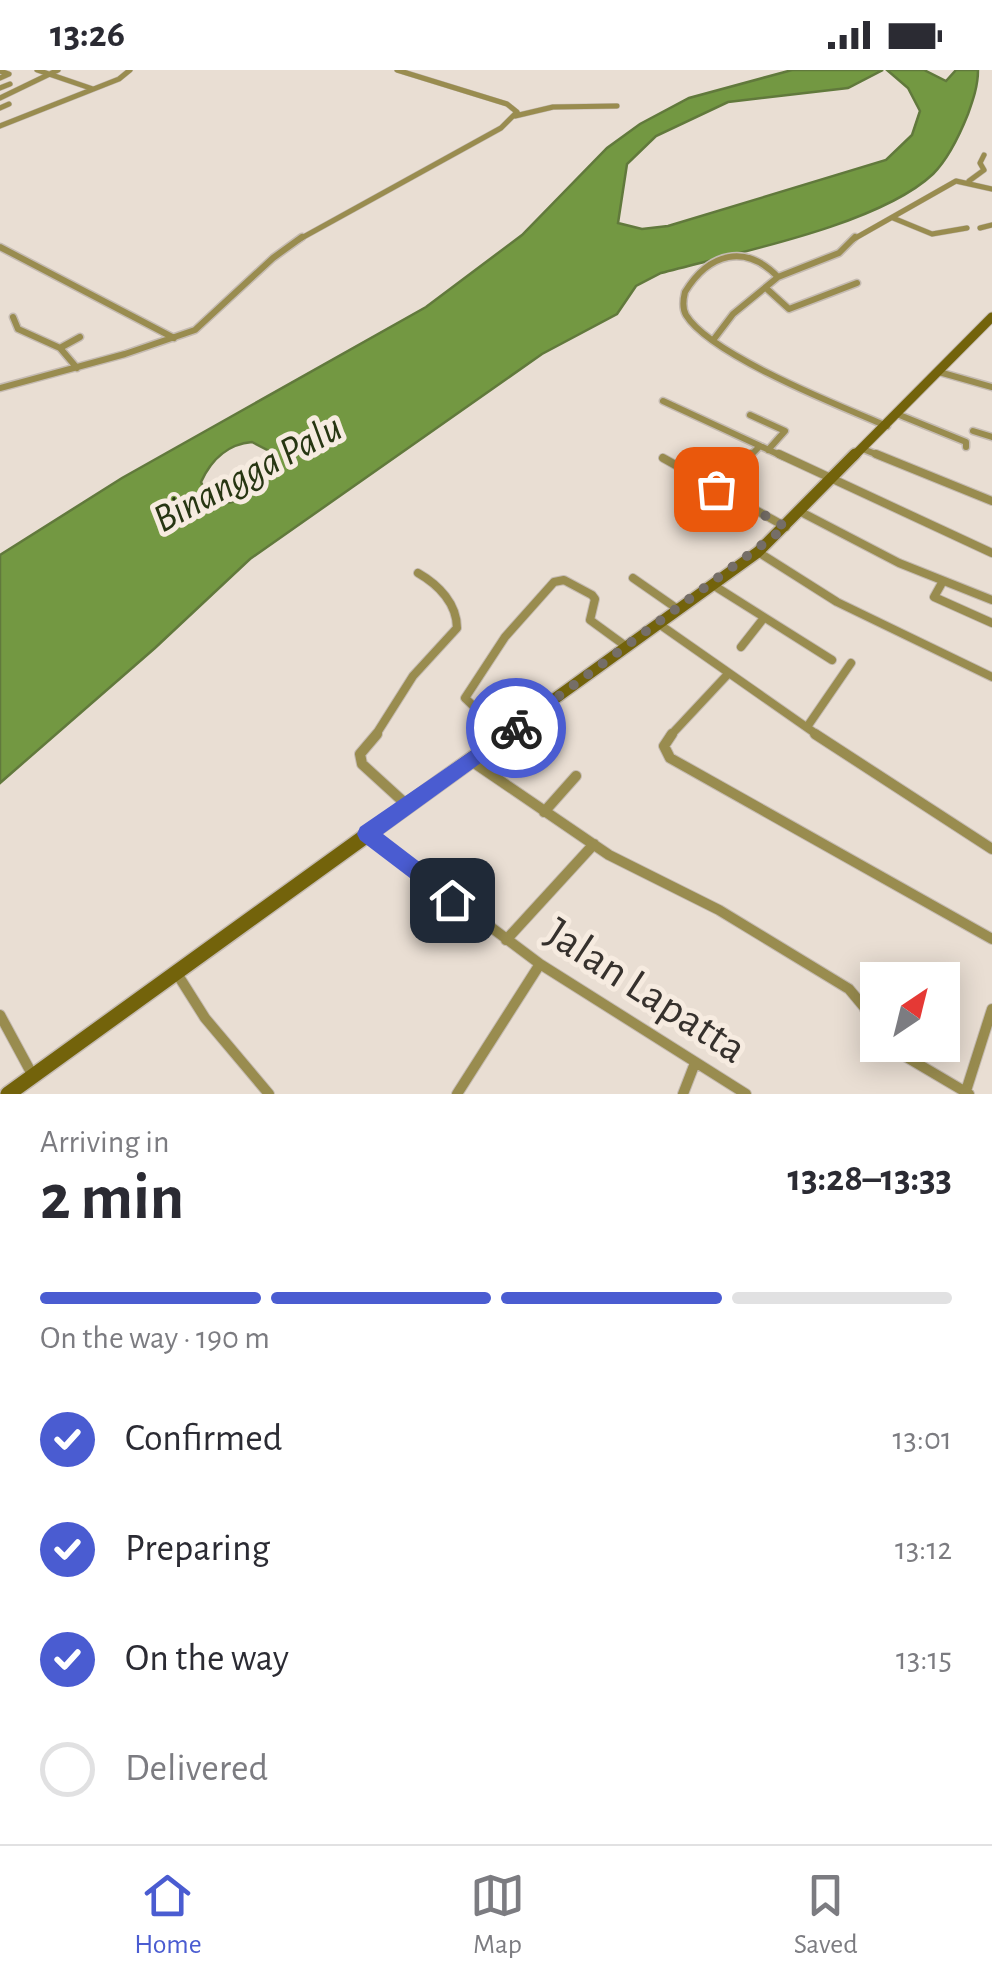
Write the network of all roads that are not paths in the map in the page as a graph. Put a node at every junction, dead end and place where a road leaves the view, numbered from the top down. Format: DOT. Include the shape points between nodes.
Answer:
graph roads {
  1 [pos="37,70"];
  2 [pos="58,70"];
  3 [pos="130,70"];
  4 [pos="397,70"];
  5 [pos="0,71"];
  6 [pos="49,74"];
  7 [pos="0,78"];
  8 [pos="10,84"];
  9 [pos="0,88"];
  10 [pos="92,90"];
  11 [pos="0,98"];
  12 [pos="9,104"];
  13 [pos="617,106"];
  14 [pos="0,108"];
  15 [pos="515,116"];
  16 [pos="0,117"];
  17 [pos="11,122"];
  18 [pos="0,126"];
  19 [pos="984,155"];
  20 [pos="992,165"];
  21 [pos="984,170"];
  22 [pos="969,182"];
  23 [pos="992,189"];
  24 [pos="893,218"];
  25 [pos="992,224"];
  26 [pos="966,228"];
  27 [pos="980,228"];
  28 [pos="0,247"];
  29 [pos="778,277"];
  30 [pos="857,282"];
  31 [pos="767,289"];
  32 [pos="992,316"];
  33 [pos="13,318"];
  34 [pos="80,337"];
  35 [pos="174,338"];
  36 [pos="714,339"];
  37 [pos="60,348"];
  38 [pos="77,368"];
  39 [pos="939,372"];
  40 [pos="0,388"];
  41 [pos="992,388"];
  42 [pos="663,401"];
  43 [pos="898,414"];
  44 [pos="750,415"];
  45 [pos="886,426"];
  46 [pos="974,430"];
  47 [pos="992,437"];
  48 [pos="966,447"];
  49 [pos="764,448"];
  50 [pos="863,449"];
  51 [pos="663,458"];
  52 [pos="832,480"];
  53 [pos="716,489"];
  54 [pos="992,500"];
  55 [pos="801,512"];
  56 [pos="786,527"];
  57 [pos="758,552"];
  58 [pos="992,552"];
  59 [pos="418,572"];
  60 [pos="633,578"];
  61 [pos="943,581"];
  62 [pos="713,585"];
  63 [pos="992,600"];
  64 [pos="678,610"];
  65 [pos="763,619"];
  66 [pos="992,623"];
  67 [pos="659,624"];
  68 [pos="627,647"];
  69 [pos="741,647"];
  70 [pos="832,660"];
  71 [pos="851,663"];
  72 [pos="728,674"];
  73 [pos="992,677"];
  74 [pos="807,727"];
  75 [pos="505,736"];
  76 [pos="470,760"];
  77 [pos="576,776"];
  78 [pos="408,806"];
  79 [pos="544,812"];
  80 [pos="367,834"];
  81 [pos="594,844"];
  82 [pos="992,850"];
  83 [pos="992,939"];
  84 [pos="506,940"];
  85 [pos="540,964"];
  86 [pos="176,972"];
  87 [pos="860,1002"];
  88 [pos="992,1009"];
  89 [pos="0,1015"];
  90 [pos="914,1062"];
  91 [pos="694,1063"];
  92 [pos="33,1076"];
  93 [pos="966,1093"];
  94 [pos="8,1094"];
  95 [pos="268,1094"];
  96 [pos="457,1094"];
  97 [pos="683,1094"];
  98 [pos="746,1094"];
  1 -- 6 [label="street"];
  2 -- 6 [label="street"];
  3 -- 10 [label="street"];
  4 -- 15 [label="street" via="506,104 517,109"];
  5 -- 7 [label="street" via="8,74"];
  6 -- 10 [label="street"];
  6 -- 11 [label="street"];
  8 -- 9 [label="street"];
  10 -- 17 [label="street"];
  12 -- 14 [label="street"];
  13 -- 15 [label="street" via="558,104"];
  15 -- 35 [label="street" via="311,230 206,322"];
  16 -- 17 [label="street"];
  17 -- 18 [label="street"];
  19 -- 21 [label="street"];
  20 -- 21 [label="street"];
  21 -- 22 [label="street"];
  22 -- 23 [label="street"];
  22 -- 24 [label="street" via="952,182"];
  24 -- 26 [label="street" via="932,234"];
  24 -- 29 [label="street" via="838,253"];
  25 -- 27 [label="street"];
  28 -- 35 [label="street"];
  29 -- 31 [label="street"];
  29 -- 36 [label="street" via="756,258 741,255 693,278 684,310"];
  30 -- 31 [label="street" via="789,310"];
  31 -- 36 [label="street" via="721,323"];
  32 -- 39 [label="main road"];
  33 -- 37 [label="street" via="18,329"];
  34 -- 37 [label="street"];
  35 -- 38 [label="street"];
  36 -- 45 [label="street"];
  37 -- 38 [label="street"];
  38 -- 40 [label="street"];
  39 -- 41 [label="street"];
  39 -- 43 [label="main road"];
  42 -- 49 [label="street"];
  43 -- 45 [label="main road"];
  43 -- 48 [label="street"];
  44 -- 49 [label="street" via="785,431"];
  45 -- 50 [label="main road"];
  46 -- 47 [label="street"];
  49 -- 52 [label="street"];
  49 -- 53 [label="street"];
  50 -- 52 [label="main road"];
  50 -- 54 [label="street"];
  51 -- 53 [label="street"];
  52 -- 55 [label="main road"];
  52 -- 58 [label="street"];
  53 -- 56 [label="street"];
  55 -- 56 [label="main road"];
  55 -- 61 [label="street"];
  56 -- 57 [label="main road"];
  57 -- 62 [label="main road"];
  57 -- 73 [label="street" via="837,602"];
  59 -- 78 [label="street" via="457,612 457,628 412,676 360,754 362,764"];
  60 -- 64 [label="street"];
  61 -- 63 [label="street"];
  61 -- 66 [label="street" via="934,597"];
  62 -- 64 [label="main road"];
  62 -- 65 [label="street"];
  64 -- 67 [label="main road"];
  65 -- 69 [label="street"];
  65 -- 70 [label="street"];
  67 -- 68 [label="main road"];
  67 -- 72 [label="street"];
  68 -- 75 [label="main road"];
  68 -- 75 [label="street" via="590,620 592,595 564,580 554,582 505,637 465,698"];
  71 -- 74 [label="street"];
  72 -- 74 [label="street"];
  72 -- 83 [label="street" via="668,738 670,758"];
  74 -- 82 [label="street"];
  75 -- 76 [label="main road"];
  76 -- 78 [label="main road"];
  76 -- 79 [label="street"];
  77 -- 79 [label="street"];
  78 -- 80 [label="main road"];
  79 -- 81 [label="street"];
  80 -- 84 [label="street, Jalan Lapatta"];
  80 -- 86 [label="main road"];
  81 -- 84 [label="street"];
  81 -- 87 [label="street" via="720,910"];
  84 -- 85 [label="street, Jalan Lapatta"];
  85 -- 91 [label="street, Jalan Lapatta"];
  85 -- 96 [label="street"];
  86 -- 92 [label="main road"];
  86 -- 95 [label="street"];
  88 -- 93 [label="street"];
  89 -- 92 [label="street"];
  90 -- 93 [label="street"];
  91 -- 97 [label="street"];
  91 -- 98 [label="street, Jalan Lapatta"];
  92 -- 94 [label="main road"];
}
